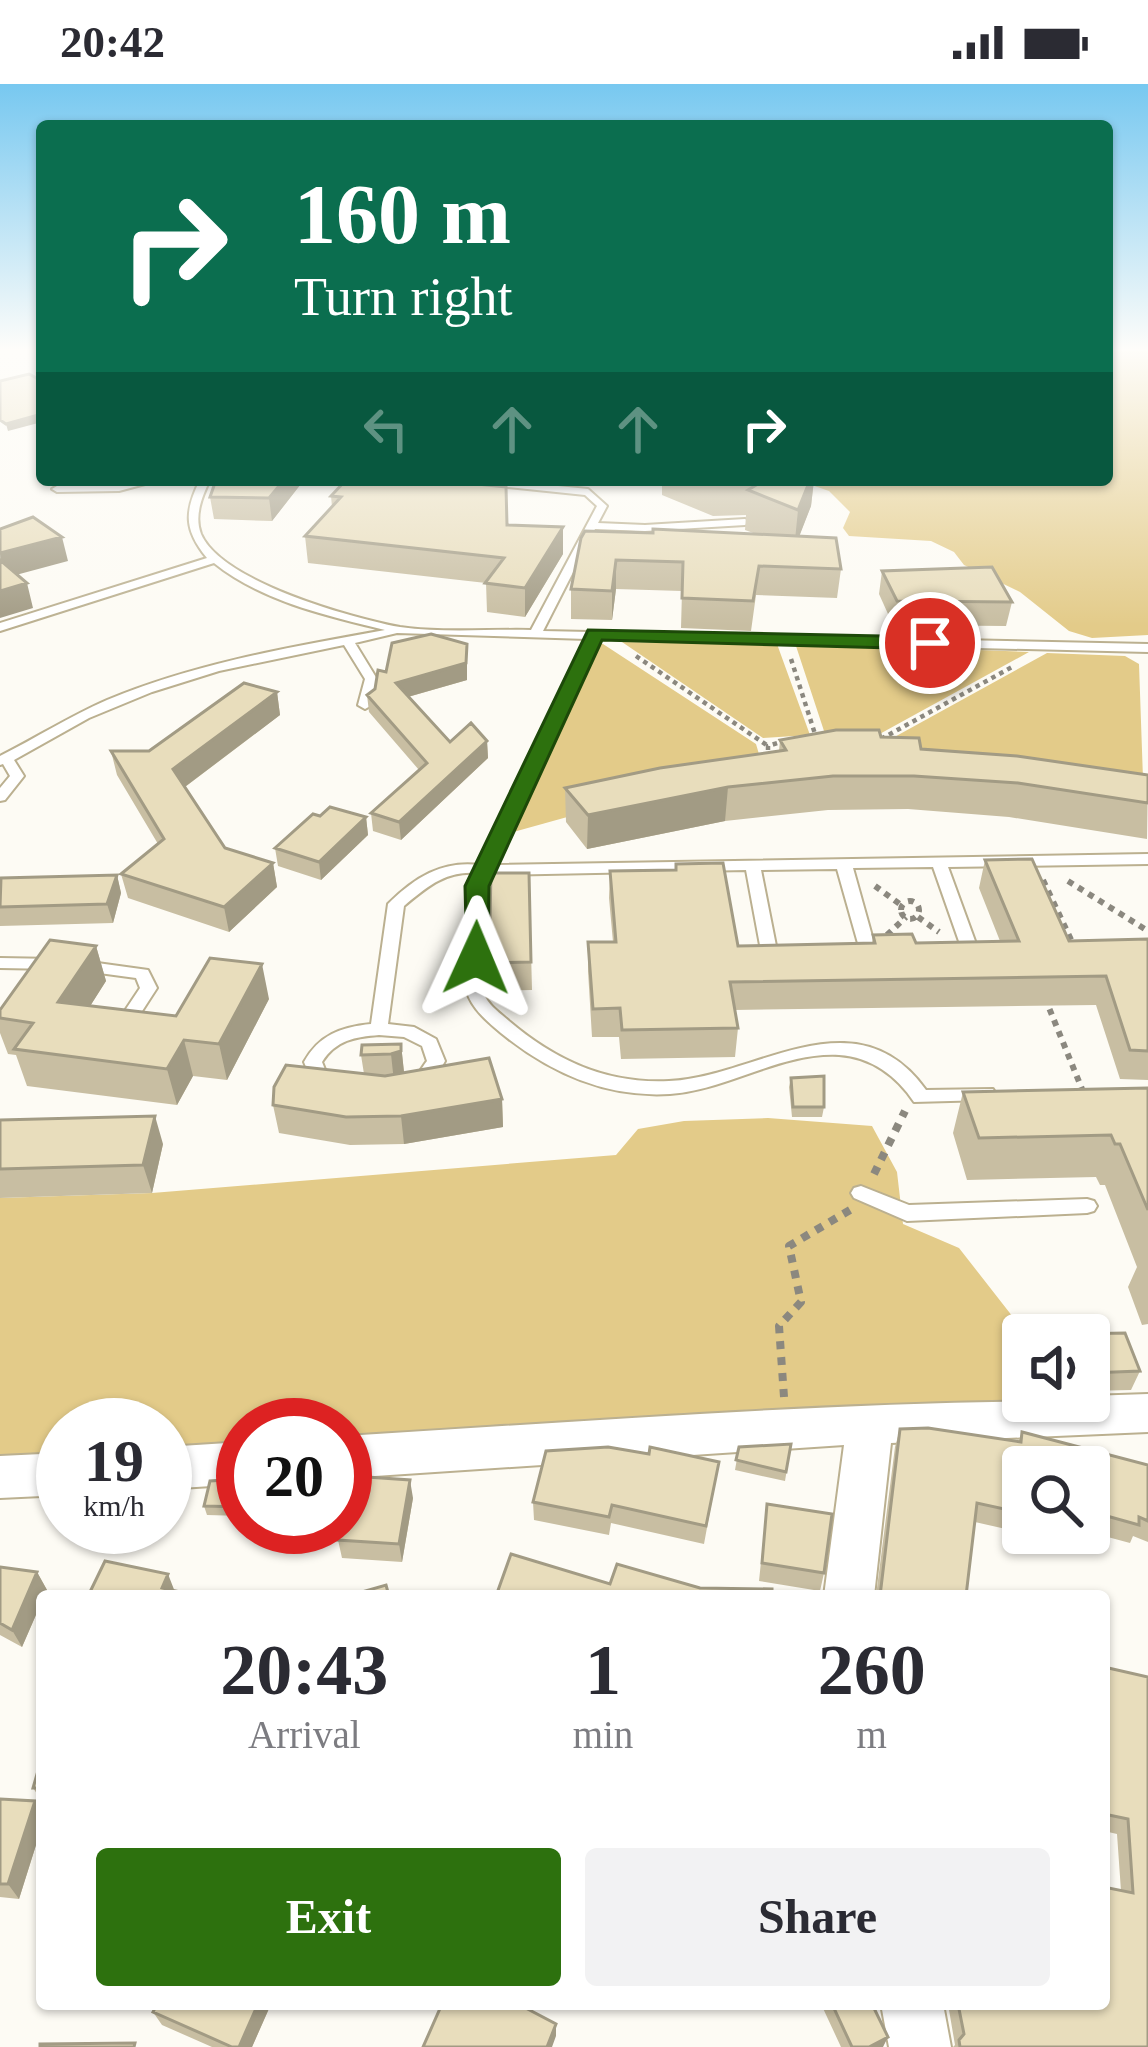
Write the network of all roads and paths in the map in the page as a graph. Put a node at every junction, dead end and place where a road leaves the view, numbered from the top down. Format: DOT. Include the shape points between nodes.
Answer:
graph roads {
  1 [pos="128,486"];
  2 [pos="202,486"];
  3 [pos="529,486"];
  4 [pos="57,489"];
  5 [pos="745,522"];
  6 [pos="591,526"];
  7 [pos="215,559"];
  8 [pos="0,627"];
  9 [pos="404,631"];
  10 [pos="537,631"];
  11 [pos="595,634"];
  12 [pos="347,641"];
  13 [pos="786,644"];
  14 [pos="1148,648"];
  15 [pos="635,655"];
  16 [pos="1020,663"];
  17 [pos="364,706"];
  18 [pos="768,746"];
  19 [pos="888,750"];
  20 [pos="3,760"];
  21 [pos="774,771"];
  22 [pos="0,797"];
  23 [pos="1148,859"];
  24 [pos="1034,860"];
  25 [pos="939,862"];
  26 [pos="844,866"];
  27 [pos="753,868"];
  28 [pos="485,870"];
  29 [pos="1148,931"];
  30 [pos="1076,951"];
  31 [pos="946,952"];
  32 [pos="889,953"];
  33 [pos="849,954"];
  34 [pos="869,954"];
  35 [pos="810,955"];
  36 [pos="0,963"];
  37 [pos="1039,983"];
  38 [pos="129,1018"];
  39 [pos="379,1029"];
  40 [pos="1082,1089"];
  41 [pos="1000,1094"];
  42 [pos="921,1097"];
  43 [pos="861,1193"];
  44 [pos="1088,1206"];
  45 [pos="1148,1413"];
  46 [pos="870,1424"];
  47 [pos="783,1431"];
  48 [pos="372,1455"];
  49 [pos="36,1478"];
  50 [pos="4,1482"];
  51 [pos="850,1590"];
  52 [pos="913,2010"];
  53 [pos="920,2047"];
  1 -- 4 [label="lane"];
  2 -- 7 [label="lane" via="194,523"];
  3 -- 6 [label="lane" via="588,492 602,506"];
  5 -- 6 [label="lane"];
  6 -- 10 [label="lane"];
  7 -- 8 [label="lane"];
  7 -- 9 [label="lane" via="287,596"];
  9 -- 10 [label="lane"];
  9 -- 12 [label="lane"];
  10 -- 11 [label="lane"];
  11 -- 14 [label="lane"];
  11 -- 28 [label="lane"];
  12 -- 17 [label="lane" via="371,679"];
  12 -- 20 [label="lane" via="156,686"];
  13 -- 18 [label="path" via="817,737"];
  15 -- 18 [label="path"];
  16 -- 19 [label="path" via="876,742"];
  18 -- 21 [label="path"];
  20 -- 22 [label="lane" via="17,776"];
  23 -- 24 [label="lane"];
  24 -- 25 [label="lane"];
  24 -- 29 [label="path"];
  24 -- 30 [label="path"];
  25 -- 26 [label="lane"];
  25 -- 31 [label="lane" via="971,952"];
  26 -- 27 [label="lane"];
  26 -- 34 [label="lane"];
  27 -- 28 [label="lane"];
  27 -- 35 [label="lane" via="770,956"];
  28 -- 39 [label="lane" via="440,870 396,904"];
  28 -- 42 [label="lane" via="477,886 475,994 490,1017 580,1077 675,1087 836,1049 883,1060"];
  32 -- 34 [label="lane"];
  33 -- 34 [label="lane"];
  36 -- 38 [label="lane" via="142,974 149,988"];
  37 -- 40 [label="path"];
  39 -- 39 [label="lane" via="326,1043 314,1062 321,1081 375,1093 423,1081 436,1061 430,1042"];
  41 -- 42 [label="lane"];
  42 -- 43 [label="path" via="904,1112"];
  43 -- 44 [label="lane" via="907,1213"];
  43 -- 47 [label="path" via="847,1216 789,1246 801,1302 778,1326"];
  45 -- 46 [label="street"];
  46 -- 47 [label="street"];
  46 -- 51 [label="street"];
  47 -- 48 [label="street"];
  49 -- 50 [label="street"];
  52 -- 53 [label="street"];
}
